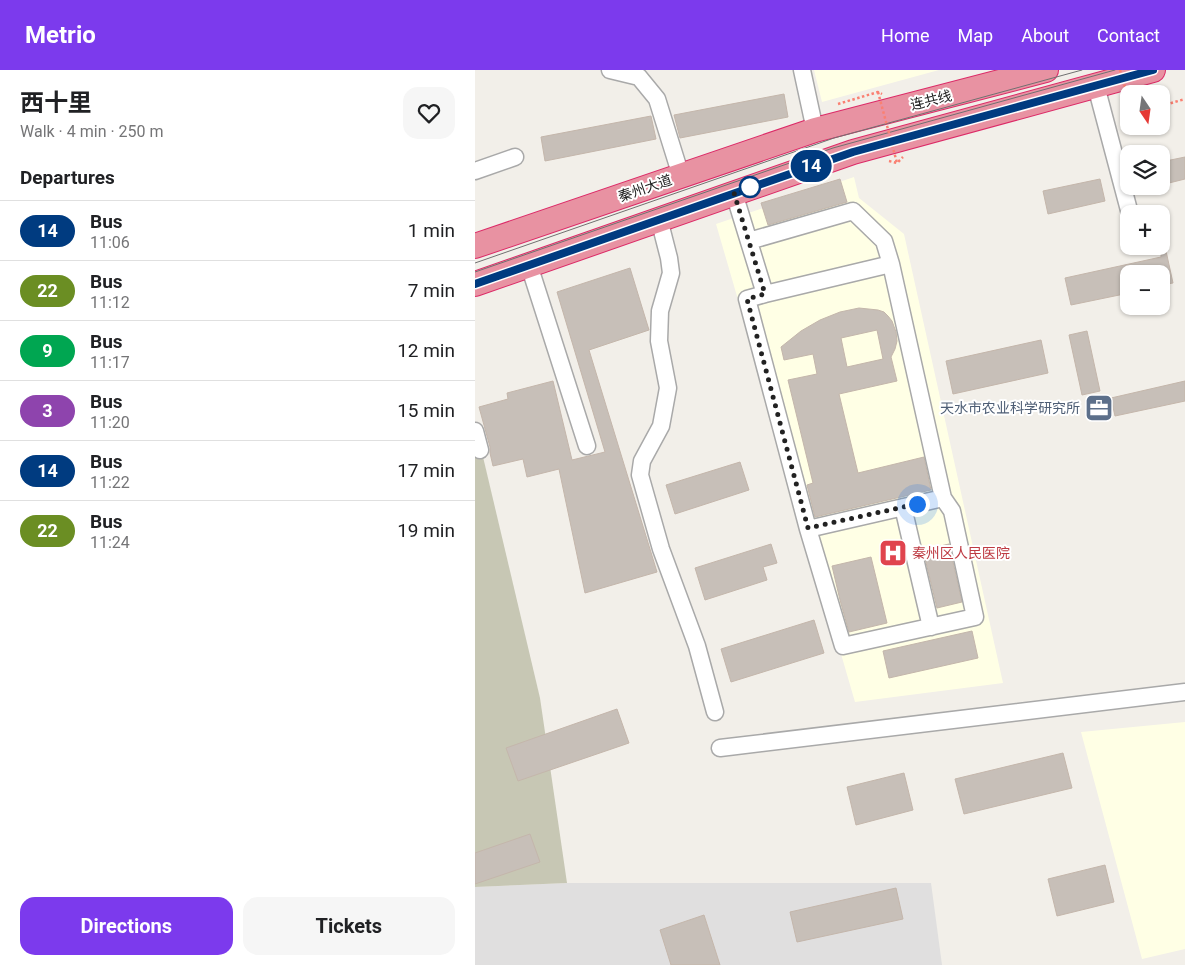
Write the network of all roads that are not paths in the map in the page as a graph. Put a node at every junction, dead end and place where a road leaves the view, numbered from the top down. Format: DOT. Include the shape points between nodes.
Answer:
graph roads {
  1 [pos="610,70"];
  2 [pos="802,70"];
  3 [pos="1046,70"];
  4 [pos="1153,70"];
  5 [pos="990,77"];
  6 [pos="1095,86"];
  7 [pos="815,130"];
  8 [pos="515,157"];
  9 [pos="475,171"];
  10 [pos="681,176"];
  11 [pos="734,193"];
  12 [pos="1128,205"];
  13 [pos="659,219"];
  14 [pos="749,241"];
  15 [pos="475,246"];
  16 [pos="891,264"];
  17 [pos="529,265"];
  18 [pos="475,284"];
  19 [pos="765,294"];
  20 [pos="475,431"];
  21 [pos="587,446"];
  22 [pos="480,450"];
  23 [pos="943,498"];
  24 [pos="903,507"];
  25 [pos="808,528"];
  26 [pos="931,627"];
  27 [pos="1185,692"];
  28 [pos="715,712"];
  29 [pos="720,748"];
  1 -- 10 [label="street" via="639,77 657,98"];
  2 -- 7 [label="street"];
  3 -- 5 [label="highway, 连共线"];
  4 -- 6 [label="highway, 连共线"];
  5 -- 7 [label="highway, 连共线"];
  6 -- 11 [label="highway, 连共线" via="853,152"];
  6 -- 12 [label="street"];
  7 -- 10 [label="highway, 秦州大道"];
  8 -- 9 [label="street"];
  10 -- 15 [label="highway, 秦州大道"];
  11 -- 13 [label="highway, 连共线"];
  11 -- 14 [label="street"];
  13 -- 17 [label="highway, 连共线"];
  13 -- 28 [label="street" via="671,273 660,311 659,341 668,388 661,426 642,461 640,475 661,549 697,646"];
  14 -- 16 [label="street" via="853,211 884,241"];
  14 -- 19 [label="street"];
  16 -- 19 [label="street"];
  16 -- 23 [label="street"];
  17 -- 18 [label="highway, 连共线"];
  17 -- 21 [label="street"];
  19 -- 25 [label="street" via="747,299"];
  20 -- 22 [label="street"];
  23 -- 24 [label="street"];
  23 -- 26 [label="street" via="952,511 975,617"];
  24 -- 25 [label="street"];
  24 -- 26 [label="street"];
  25 -- 26 [label="street" via="843,646"];
  27 -- 29 [label="street"];
}
